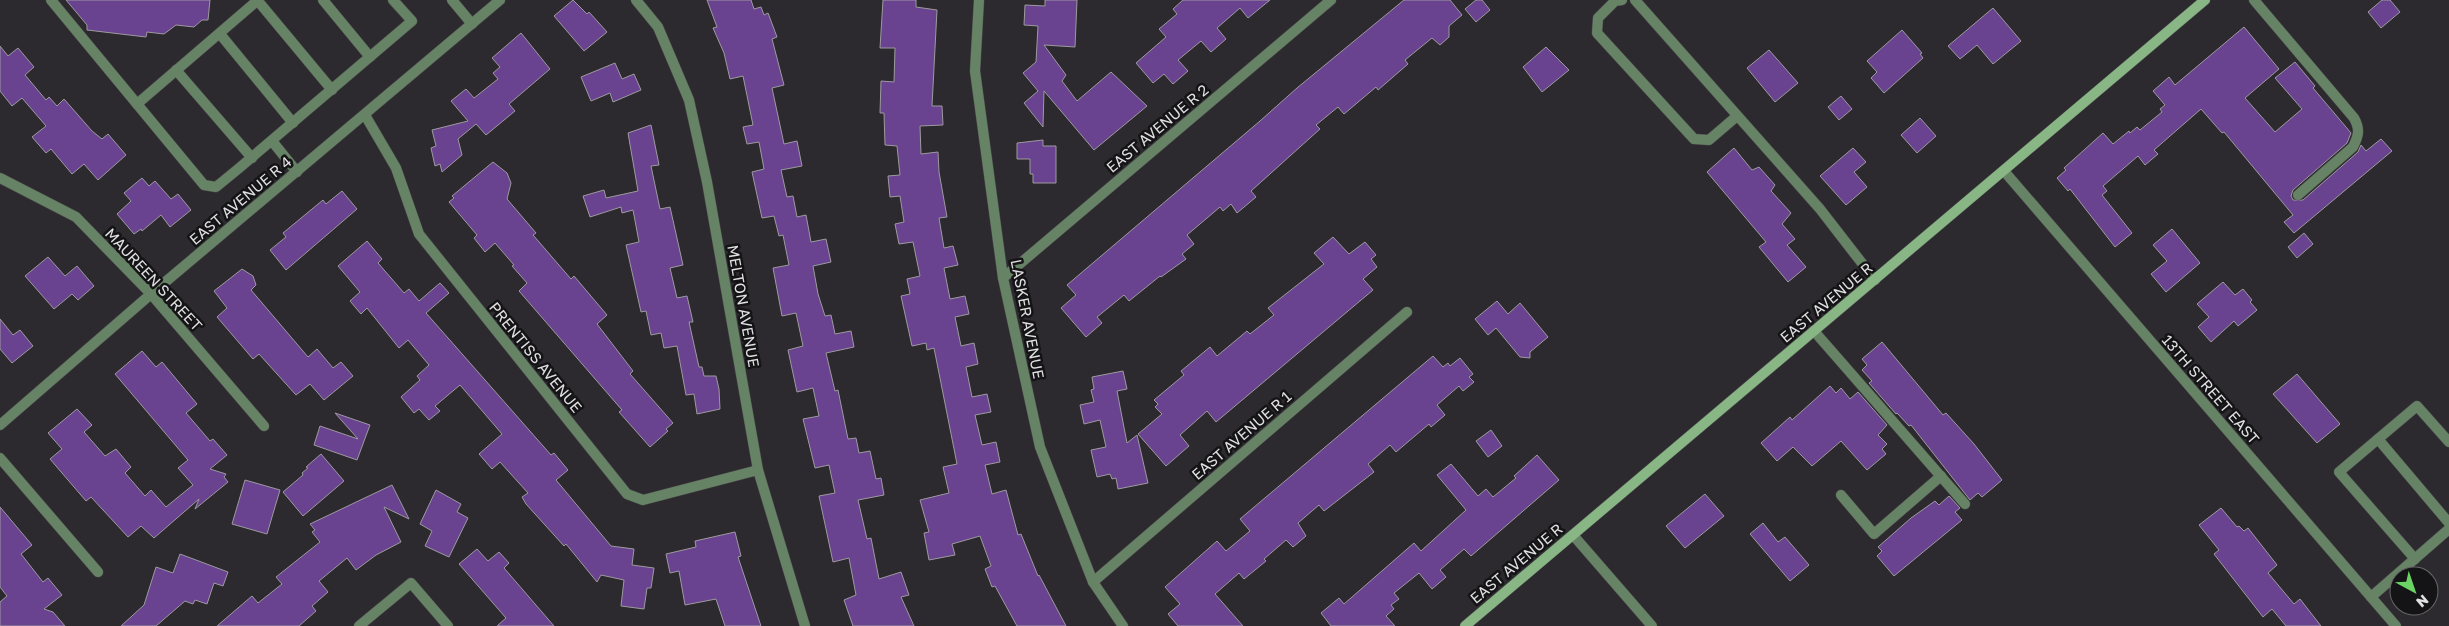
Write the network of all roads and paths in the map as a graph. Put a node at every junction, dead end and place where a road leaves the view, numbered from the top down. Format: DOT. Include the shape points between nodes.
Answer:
graph roads {
  1 [pos="51,0"];
  2 [pos="258,0"];
  3 [pos="323,0"];
  4 [pos="393,0"];
  5 [pos="452,0"];
  6 [pos="500,0"];
  7 [pos="636,0"];
  8 [pos="979,0"];
  9 [pos="1331,0"];
  10 [pos="1622,0"];
  11 [pos="1635,0"];
  12 [pos="2205,0"];
  13 [pos="2254,0"];
  14 [pos="472,24"];
  15 [pos="220,34"];
  16 [pos="370,56"];
  17 [pos="176,70"];
  18 [pos="332,90"];
  19 [pos="136,104"];
  20 [pos="365,115"];
  21 [pos="1738,116"];
  22 [pos="293,123"];
  23 [pos="272,141"];
  24 [pos="252,158"];
  25 [pos="2004,171"];
  26 [pos="297,172"];
  27 [pos="0,178"];
  28 [pos="2298,195"];
  29 [pos="1003,278"];
  30 [pos="1875,280"];
  31 [pos="151,294"];
  32 [pos="1407,312"];
  33 [pos="1814,331"];
  34 [pos="0,425"];
  35 [pos="264,426"];
  36 [pos="2378,439"];
  37 [pos="2449,442"];
  38 [pos="0,458"];
  39 [pos="758,470"];
  40 [pos="1940,476"];
  41 [pos="1841,495"];
  42 [pos="1965,504"];
  43 [pos="2449,523"];
  44 [pos="2449,529"];
  45 [pos="1572,535"];
  46 [pos="2414,559"];
  47 [pos="98,572"];
  48 [pos="1094,582"];
  49 [pos="2371,597"];
  50 [pos="359,626"];
  51 [pos="448,626"];
  52 [pos="805,626"];
  53 [pos="1123,626"];
  54 [pos="1465,626"];
  55 [pos="1652,626"];
  56 [pos="2396,626"];
  1 -- 19 [label="street"];
  2 -- 15 [label="street"];
  2 -- 18 [label="street"];
  3 -- 16 [label="street"];
  4 -- 16 [label="street" via="412,22"];
  5 -- 14 [label="street"];
  6 -- 14 [label="street, EAST AVENUE R 4"];
  7 -- 39 [label="street, MELTON AVENUE" via="658,27 689,100 707,182"];
  8 -- 29 [label="street, LASKER AVENUE" via="975,71"];
  9 -- 29 [label="street, EAST AVENUE R 2"];
  10 -- 21 [label="street" via="1615,2 1598,18 1597,33 1694,139 1709,140"];
  11 -- 21 [label="street"];
  12 -- 25 [label="main road, EAST AVENUE R"];
  13 -- 28 [label="street" via="2359,127 2353,147"];
  14 -- 20 [label="street, EAST AVENUE R 4"];
  15 -- 17 [label="street"];
  15 -- 22 [label="street"];
  16 -- 18 [label="street"];
  17 -- 19 [label="street"];
  17 -- 24 [label="street"];
  18 -- 22 [label="street"];
  19 -- 24 [label="street" via="204,184 216,187"];
  20 -- 26 [label="street, EAST AVENUE R 4"];
  20 -- 39 [label="street, PRENTISS AVENUE" via="396,168 419,234 627,494 643,500"];
  21 -- 30 [label="street" via="1820,209"];
  22 -- 23 [label="street"];
  23 -- 24 [label="street"];
  23 -- 26 [label="street"];
  25 -- 30 [label="main road, EAST AVENUE R"];
  25 -- 49 [label="street, 13TH STREET EAST"];
  26 -- 31 [label="street, EAST AVENUE R 4"];
  27 -- 31 [label="street, MAUREEN STREET" via="76,217"];
  29 -- 48 [label="street, LASKER AVENUE" via="1040,447"];
  30 -- 33 [label="main road, EAST AVENUE R"];
  31 -- 34 [label="street, EAST AVENUE R 4"];
  31 -- 35 [label="street, MAUREEN STREET"];
  32 -- 48 [label="street, EAST AVENUE R 1"];
  33 -- 40 [label="street"];
  33 -- 45 [label="main road, EAST AVENUE R"];
  36 -- 37 [label="street" via="2417,406"];
  36 -- 43 [label="street"];
  36 -- 46 [label="street" via="2339,472"];
  38 -- 47 [label="street"];
  39 -- 52 [label="street, MELTON AVENUE"];
  40 -- 41 [label="street" via="1874,534"];
  40 -- 42 [label="street"];
  44 -- 46 [label="street"];
  45 -- 54 [label="main road, EAST AVENUE R"];
  45 -- 55 [label="street"];
  46 -- 49 [label="street"];
  48 -- 53 [label="street, LASKER AVENUE"];
  49 -- 56 [label="street, 13TH STREET EAST"];
  50 -- 51 [label="street" via="411,583"];
}
